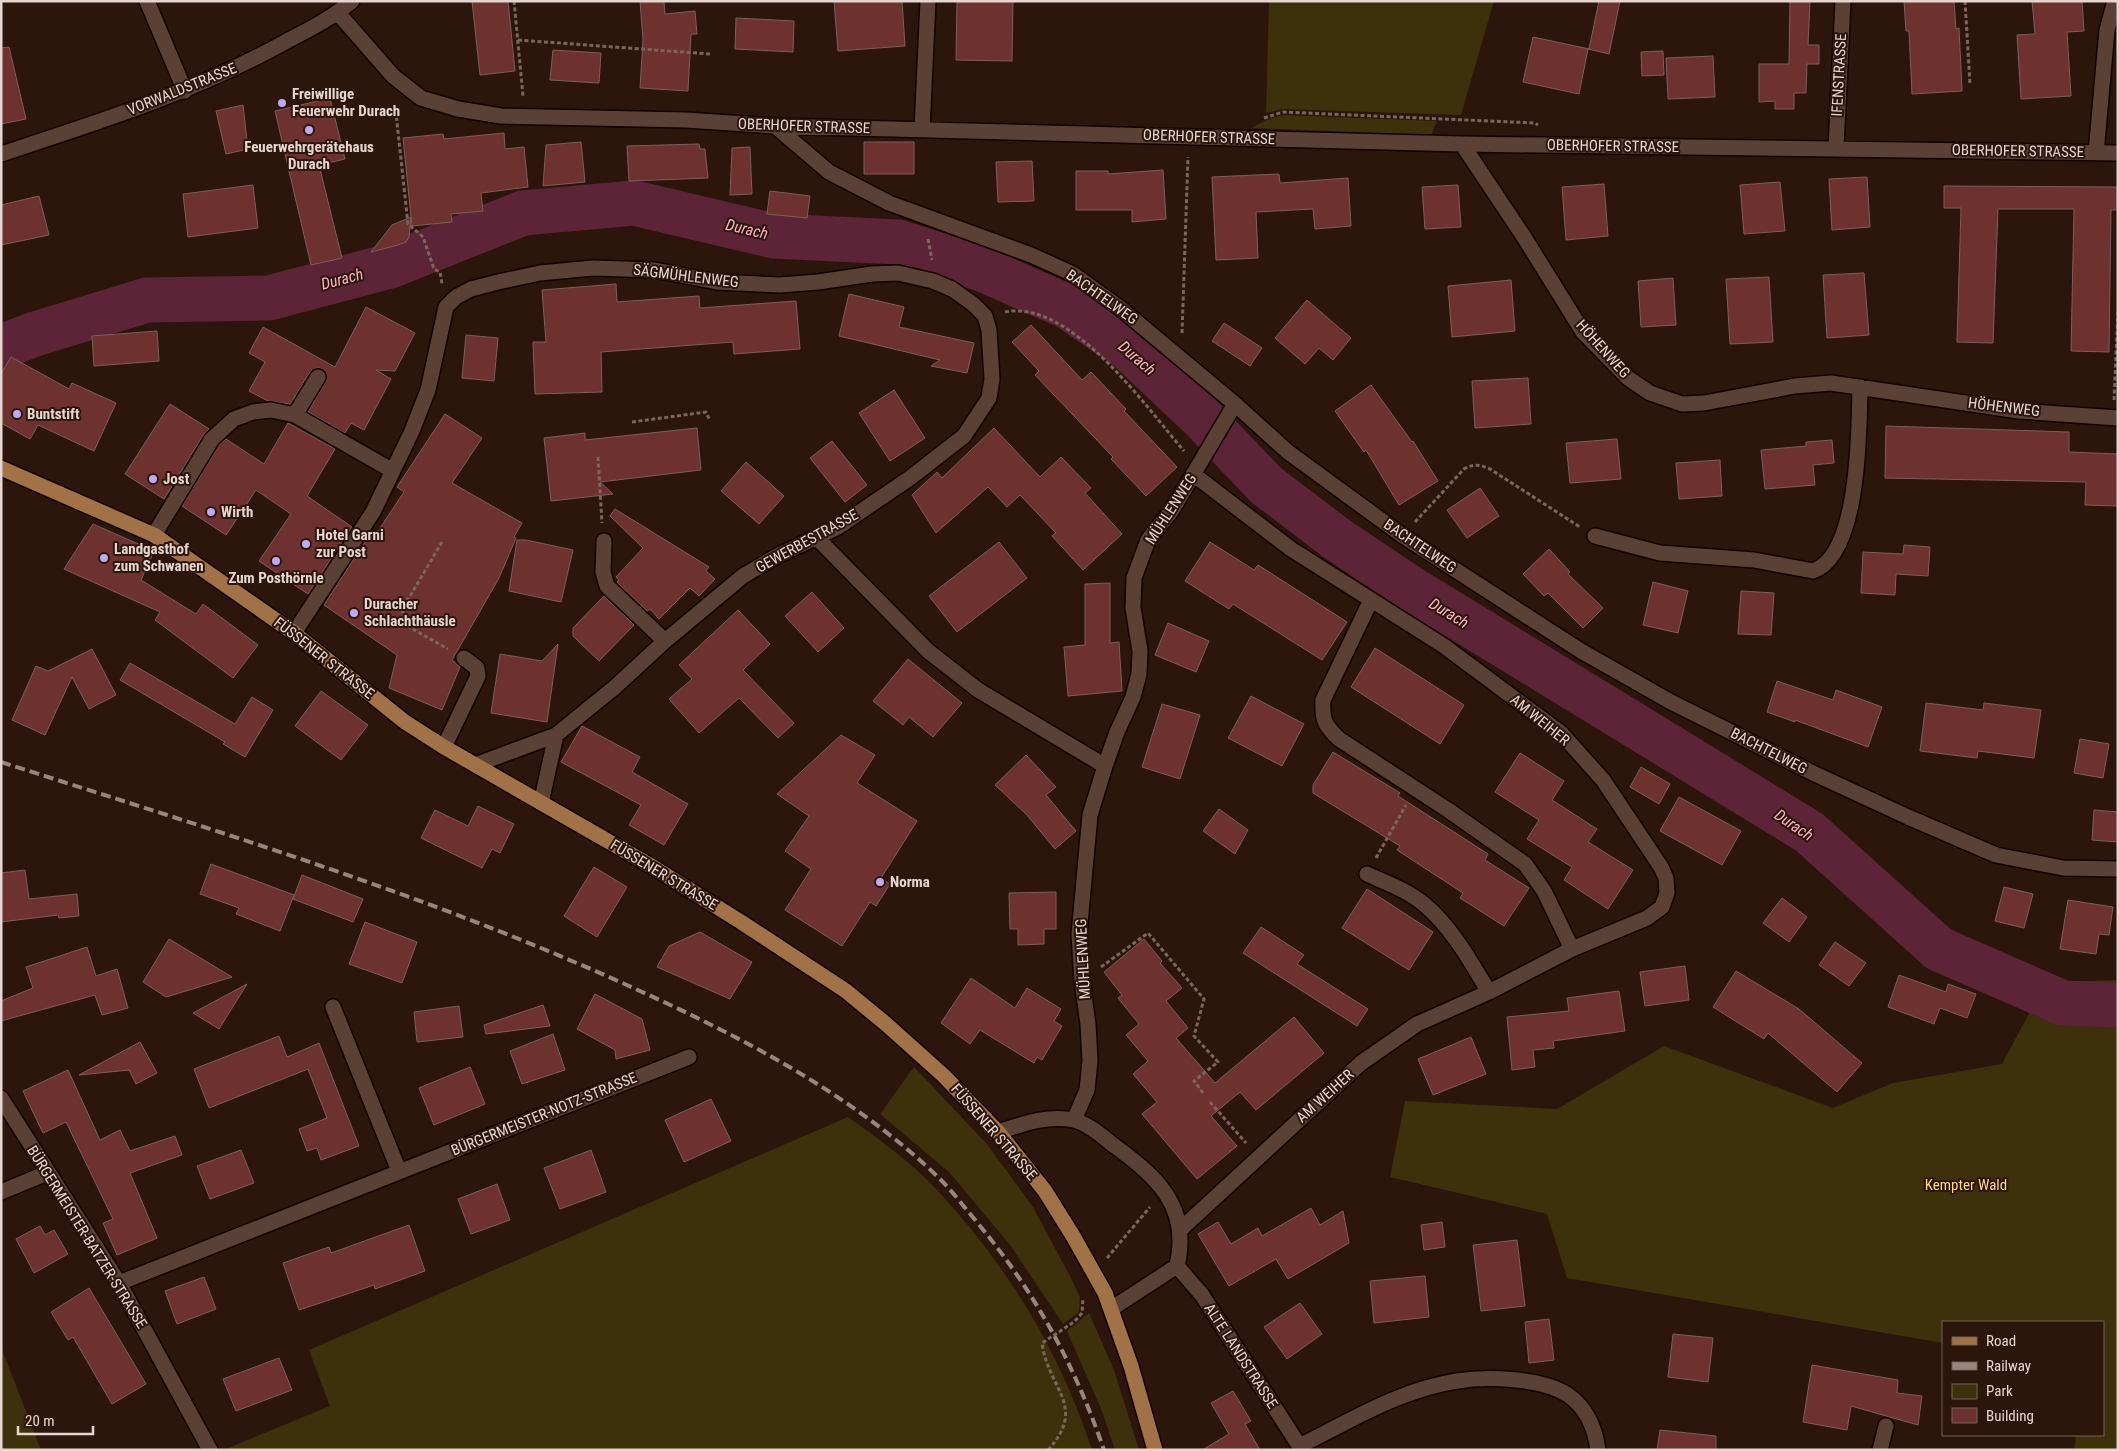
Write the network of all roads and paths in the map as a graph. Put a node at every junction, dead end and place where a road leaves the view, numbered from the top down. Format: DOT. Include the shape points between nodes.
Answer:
graph roads {
  1 [pos="146,1"];
  2 [pos="352,1"];
  3 [pos="514,1"];
  4 [pos="928,1"];
  5 [pos="1843,1"];
  6 [pos="1965,1"];
  7 [pos="2115,1"];
  8 [pos="338,13"];
  9 [pos="518,40"];
  10 [pos="710,54"];
  11 [pos="393,76"];
  12 [pos="1970,84"];
  13 [pos="185,90"];
  14 [pos="525,117"];
  15 [pos="775,126"];
  16 [pos="922,130"];
  17 [pos="1189,136"];
  18 [pos="1462,144"];
  19 [pos="1836,148"];
  20 [pos="2096,153"];
  21 [pos="2118,153"];
  22 [pos="1,154"];
  23 [pos="434,269"];
  24 [pos="2118,311"];
  25 [pos="985,316"];
  26 [pos="1181,359"];
  27 [pos="318,377"];
  28 [pos="2114,385"];
  29 [pos="1860,387"];
  30 [pos="1231,410"];
  31 [pos="295,415"];
  32 [pos="2118,418"];
  33 [pos="710,421"];
  34 [pos="632,422"];
  35 [pos="598,457"];
  36 [pos="1198,467"];
  37 [pos="1,468"];
  38 [pos="393,472"];
  39 [pos="154,535"];
  40 [pos="1403,536"];
  41 [pos="1595,536"];
  42 [pos="817,538"];
  43 [pos="604,541"];
  44 [pos="442,542"];
  45 [pos="1370,600"];
  46 [pos="294,633"];
  47 [pos="665,641"];
  48 [pos="464,658"];
  49 [pos="556,735"];
  50 [pos="444,747"];
  51 [pos="475,764"];
  52 [pos="1105,766"];
  53 [pos="1415,789"];
  54 [pos="541,802"];
  55 [pos="2118,869"];
  56 [pos="1368,874"];
  57 [pos="1572,949"];
  58 [pos="1082,981"];
  59 [pos="1489,992"];
  60 [pos="333,1007"];
  61 [pos="689,1056"];
  62 [pos="1203,1093"];
  63 [pos="1,1098"];
  64 [pos="1210,1102"];
  65 [pos="1074,1120"];
  66 [pos="998,1132"];
  67 [pos="1258,1157"];
  68 [pos="399,1171"];
  69 [pos="47,1173"];
  70 [pos="1164,1189"];
  71 [pos="1,1192"];
  72 [pos="1181,1229"];
  73 [pos="1103,1263"];
  74 [pos="1177,1266"];
  75 [pos="119,1283"];
  76 [pos="1084,1290"];
  77 [pos="1111,1309"];
  78 [pos="1886,1426"];
  79 [pos="1300,1448"];
  80 [pos="210,1450"];
  81 [pos="1048,1450"];
  82 [pos="1155,1450"];
  83 [pos="1598,1450"];
  84 [pos="1880,1450"];
  1 -- 13 [label="street"];
  2 -- 8 [label="street, VORWALDSTRASSE"];
  3 -- 9 [label="path"];
  4 -- 16 [label="street"];
  5 -- 19 [label="street, IFENSTRASSE"];
  6 -- 12 [label="path"];
  7 -- 20 [label="street" via="2107,30"];
  8 -- 11 [label="street, OBERHOFER STRASSE"];
  8 -- 13 [label="street, VORWALDSTRASSE" via="262,55"];
  9 -- 10 [label="path"];
  9 -- 14 [label="path"];
  11 -- 14 [label="street, OBERHOFER STRASSE" via="421,98 458,109"];
  11 -- 23 [label="path" via="408,224 423,237"];
  13 -- 22 [label="street, VORWALDSTRASSE"];
  14 -- 15 [label="street, OBERHOFER STRASSE" via="686,120"];
  15 -- 16 [label="street, OBERHOFER STRASSE"];
  15 -- 26 [label="street, BACHTELWEG" via="829,172 889,203 1031,255 1072,274 1120,308"];
  16 -- 17 [label="street, OBERHOFER STRASSE"];
  17 -- 18 [label="street, OBERHOFER STRASSE"];
  17 -- 26 [label="path"];
  18 -- 19 [label="street, OBERHOFER STRASSE"];
  18 -- 29 [label="street, HÖHENWEG" via="1583,332 1628,378 1650,393 1682,404 1795,386 1831,383"];
  19 -- 20 [label="street, OBERHOFER STRASSE"];
  20 -- 21 [label="street, OBERHOFER STRASSE"];
  24 -- 28 [label="path"];
  25 -- 36 [label="path" via="1015,310 1038,313 1070,331 1130,385"];
  25 -- 38 [label="street, SÄGMÜHLENWEG" via="952,289 898,273 780,284 717,282 655,270 593,268 540,273 471,289 446,307 428,390"];
  25 -- 42 [label="street, GEWERBESTRASSE" via="991,358 989,398 964,436 910,478"];
  26 -- 30 [label="street, BACHTELWEG"];
  27 -- 31 [label="street"];
  29 -- 32 [label="street, HÖHENWEG" via="2019,410"];
  29 -- 41 [label="street" via="1858,449 1851,510 1836,550 1820,569 1814,571 1754,560 1660,553"];
  30 -- 36 [label="street, MÜHLENWEG"];
  30 -- 40 [label="street, BACHTELWEG"];
  31 -- 38 [label="street"];
  31 -- 39 [label="street" via="271,410 254,412 234,419 223,428 212,439"];
  33 -- 34 [label="path" via="706,412"];
  35 -- 43 [label="path"];
  36 -- 45 [label="street, AM WEIHER" via="1292,549"];
  36 -- 52 [label="street, MÜHLENWEG" via="1172,510 1148,540 1134,578 1133,608 1140,651 1139,674"];
  37 -- 39 [label="main road, FÜSSENER STRASSE"];
  38 -- 46 [label="street, SÄGMÜHLENWEG" via="373,512"];
  39 -- 46 [label="main road, FÜSSENER STRASSE"];
  40 -- 41 [label="path" via="1464,469 1478,465 1490,469"];
  40 -- 55 [label="street, BACHTELWEG" via="1589,656 1672,702 1899,813 1996,855 2063,868"];
  42 -- 47 [label="street, GEWERBESTRASSE" via="776,556 743,576"];
  42 -- 52 [label="street" via="928,651 978,690"];
  43 -- 47 [label="street" via="603,572 607,586"];
  44 -- 48 [label="path" via="404,608 402,623"];
  45 -- 53 [label="street" via="1323,700 1322,712 1325,724 1339,739"];
  45 -- 57 [label="street, AM WEIHER" via="1444,646 1561,733 1603,780 1661,867 1667,893 1662,907 1647,918"];
  46 -- 50 [label="main road, FÜSSENER STRASSE" via="405,722"];
  47 -- 49 [label="street, GEWERBESTRASSE"];
  48 -- 50 [label="street" via="477,668 478,676"];
  49 -- 51 [label="street, GEWERBESTRASSE"];
  49 -- 54 [label="street"];
  50 -- 51 [label="main road, FÜSSENER STRASSE"];
  51 -- 54 [label="main road, FÜSSENER STRASSE"];
  52 -- 58 [label="street, MÜHLENWEG" via="1089,825 1079,934"];
  53 -- 56 [label="path"];
  53 -- 57 [label="street" via="1525,864 1544,891"];
  54 -- 66 [label="main road, FÜSSENER STRASSE" via="669,877 846,992 944,1076"];
  56 -- 59 [label="street" via="1398,887 1424,904 1445,924"];
  57 -- 59 [label="street, AM WEIHER"];
  58 -- 62 [label="path" via="1148,933 1204,999 1194,1036 1218,1062 1194,1081"];
  58 -- 65 [label="street, MÜHLENWEG" via="1090,1062 1087,1090"];
  59 -- 67 [label="street, AM WEIHER" via="1417,1024 1361,1063"];
  60 -- 68 [label="street"];
  61 -- 68 [label="street, BÜRGERMEISTER-NOTZ-STRASSE"];
  63 -- 69 [label="street, BÜRGERMEISTER-BATZER-STRASSE"];
  64 -- 67 [label="path"];
  65 -- 66 [label="street" via="1038,1119"];
  65 -- 70 [label="street" via="1134,1158"];
  66 -- 77 [label="main road, FÜSSENER STRASSE, bridge" via="1045,1191 1105,1293"];
  67 -- 72 [label="street, AM WEIHER"];
  68 -- 75 [label="street, BÜRGERMEISTER-NOTZ-STRASSE"];
  69 -- 71 [label="street"];
  69 -- 75 [label="street, BÜRGERMEISTER-BATZER-STRASSE"];
  70 -- 72 [label="street"];
  70 -- 73 [label="path"];
  72 -- 74 [label="street"];
  74 -- 77 [label="street"];
  74 -- 79 [label="street, ALTE LANDSTRASSE" via="1202,1295"];
  75 -- 80 [label="street, BÜRGERMEISTER-BATZER-STRASSE"];
  76 -- 81 [label="path" via="1082,1313 1042,1343 1044,1358 1066,1409 1060,1436"];
  77 -- 82 [label="main road, FÜSSENER STRASSE"];
  78 -- 84 [label="street"];
  79 -- 83 [label="street" via="1395,1399 1456,1381 1498,1380 1551,1387 1568,1395 1592,1422"];
}
